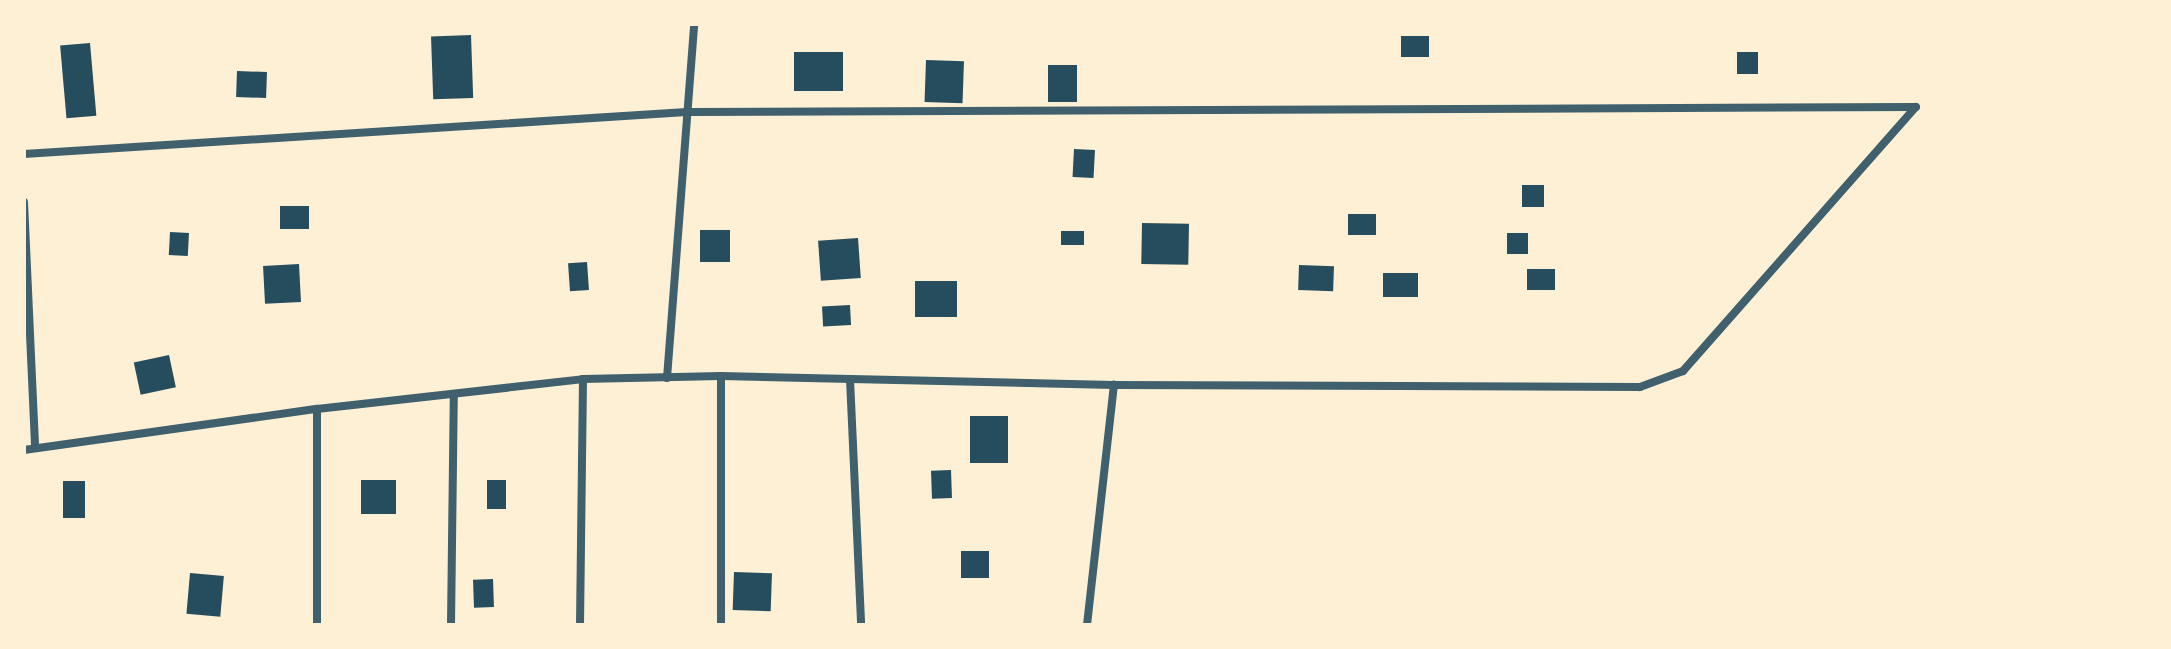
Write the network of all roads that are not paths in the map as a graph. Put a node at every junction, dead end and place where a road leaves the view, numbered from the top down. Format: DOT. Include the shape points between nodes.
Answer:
graph roads {
  1 [pos="694,24"];
  2 [pos="687,112"];
  3 [pos="24,154"];
  4 [pos="24,202"];
  5 [pos="721,376"];
  6 [pos="667,378"];
  7 [pos="583,379"];
  8 [pos="850,379"];
  9 [pos="1114,385"];
  10 [pos="454,395"];
  11 [pos="317,409"];
  12 [pos="35,448"];
  13 [pos="24,450"];
  14 [pos="317,625"];
  15 [pos="451,625"];
  16 [pos="580,625"];
  17 [pos="721,625"];
  18 [pos="861,625"];
  19 [pos="1087,625"];
  1 -- 2 [label="street"];
  2 -- 3 [label="street"];
  2 -- 6 [label="street"];
  2 -- 9 [label="street" via="1916,107 1683,371 1640,387"];
  4 -- 12 [label="street"];
  5 -- 6 [label="street"];
  5 -- 8 [label="street"];
  5 -- 17 [label="street"];
  6 -- 7 [label="street"];
  7 -- 10 [label="street"];
  7 -- 16 [label="street"];
  8 -- 9 [label="street"];
  8 -- 18 [label="street"];
  9 -- 19 [label="street"];
  10 -- 11 [label="street"];
  10 -- 15 [label="street"];
  11 -- 12 [label="street"];
  11 -- 14 [label="street"];
  12 -- 13 [label="street"];
}
